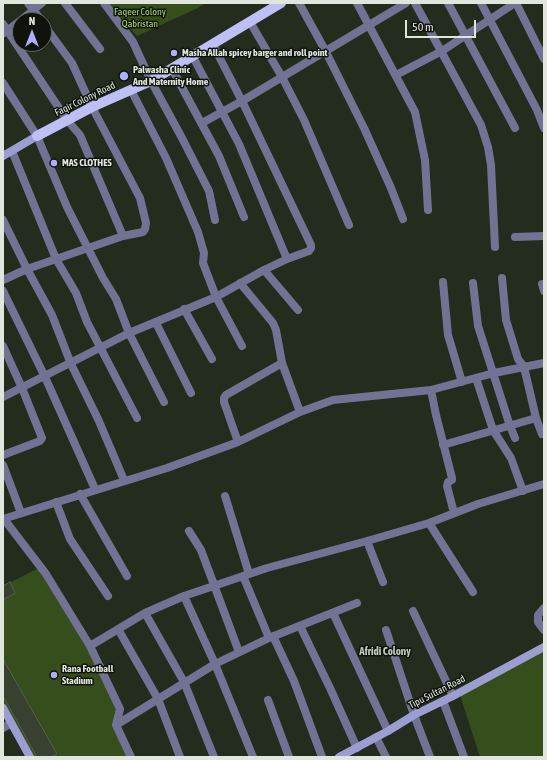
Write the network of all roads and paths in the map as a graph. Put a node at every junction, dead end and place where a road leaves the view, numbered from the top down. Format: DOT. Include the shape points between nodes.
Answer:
graph roads {
  1 [pos="42,3"];
  2 [pos="65,3"];
  3 [pos="104,3"];
  4 [pos="281,3"];
  5 [pos="299,3"];
  6 [pos="357,3"];
  7 [pos="406,3"];
  8 [pos="416,3"];
  9 [pos="448,3"];
  10 [pos="481,3"];
  11 [pos="516,3"];
  12 [pos="31,6"];
  13 [pos="490,19"];
  14 [pos="250,22"];
  15 [pos="369,25"];
  16 [pos="4,29"];
  17 [pos="52,35"];
  18 [pos="465,35"];
  19 [pos="213,45"];
  20 [pos="100,49"];
  21 [pos="325,50"];
  22 [pos="442,51"];
  23 [pos="193,57"];
  24 [pos="544,59"];
  25 [pos="172,69"];
  26 [pos="396,75"];
  27 [pos="282,77"];
  28 [pos="151,81"];
  29 [pos="3,83"];
  30 [pos="131,90"];
  31 [pos="242,101"];
  32 [pos="92,107"];
  33 [pos="222,113"];
  34 [pos="67,120"];
  35 [pos="202,123"];
  36 [pos="515,128"];
  37 [pos="544,128"];
  38 [pos="37,136"];
  39 [pos="12,151"];
  40 [pos="3,156"];
  41 [pos="428,210"];
  42 [pos="244,217"];
  43 [pos="403,219"];
  44 [pos="3,220"];
  45 [pos="215,220"];
  46 [pos="349,225"];
  47 [pos="123,236"];
  48 [pos="544,236"];
  49 [pos="515,237"];
  50 [pos="495,247"];
  51 [pos="89,248"];
  52 [pos="56,259"];
  53 [pos="287,259"];
  54 [pos="27,269"];
  55 [pos="264,270"];
  56 [pos="502,278"];
  57 [pos="3,280"];
  58 [pos="443,282"];
  59 [pos="240,283"];
  60 [pos="473,283"];
  61 [pos="3,291"];
  62 [pos="216,297"];
  63 [pos="184,309"];
  64 [pos="298,310"];
  65 [pos="156,322"];
  66 [pos="129,334"];
  67 [pos="3,346"];
  68 [pos="242,346"];
  69 [pos="100,348"];
  70 [pos="212,359"];
  71 [pos="282,363"];
  72 [pos="544,363"];
  73 [pos="71,364"];
  74 [pos="524,367"];
  75 [pos="494,373"];
  76 [pos="44,377"];
  77 [pos="476,378"];
  78 [pos="462,382"];
  79 [pos="22,388"];
  80 [pos="431,390"];
  81 [pos="191,393"];
  82 [pos="3,397"];
  83 [pos="164,402"];
  84 [pos="300,412"];
  85 [pos="137,418"];
  86 [pos="536,418"];
  87 [pos="510,426"];
  88 [pos="493,430"];
  89 [pos="542,434"];
  90 [pos="515,438"];
  91 [pos="238,442"];
  92 [pos="443,445"];
  93 [pos="3,455"];
  94 [pos="3,465"];
  95 [pos="124,480"];
  96 [pos="544,484"];
  97 [pos="95,489"];
  98 [pos="523,491"];
  99 [pos="80,494"];
  100 [pos="224,496"];
  101 [pos="56,502"];
  102 [pos="21,513"];
  103 [pos="454,513"];
  104 [pos="3,519"];
  105 [pos="429,523"];
  106 [pos="189,531"];
  107 [pos="368,541"];
  108 [pos="246,575"];
  109 [pos="127,576"];
  110 [pos="383,582"];
  111 [pos="215,586"];
  112 [pos="473,592"];
  113 [pos="108,596"];
  114 [pos="184,596"];
  115 [pos="357,603"];
  116 [pos="544,608"];
  117 [pos="413,610"];
  118 [pos="145,613"];
  119 [pos="333,613"];
  120 [pos="300,626"];
  121 [pos="118,629"];
  122 [pos="386,630"];
  123 [pos="544,630"];
  124 [pos="271,637"];
  125 [pos="90,646"];
  126 [pos="544,647"];
  127 [pos="239,652"];
  128 [pos="214,664"];
  129 [pos="184,682"];
  130 [pos="453,696"];
  131 [pos="158,699"];
  132 [pos="268,700"];
  133 [pos="443,701"];
  134 [pos="3,708"];
  135 [pos="414,715"];
  136 [pos="11,723"];
  137 [pos="116,725"];
  138 [pos="3,728"];
  139 [pos="388,731"];
  140 [pos="376,737"];
  141 [pos="357,748"];
  142 [pos="29,756"];
  143 [pos="345,756"];
  144 [pos="131,757"];
  145 [pos="180,757"];
  146 [pos="214,757"];
  147 [pos="253,757"];
  148 [pos="289,757"];
  149 [pos="322,757"];
  150 [pos="386,757"];
  151 [pos="430,757"];
  152 [pos="464,757"];
  1 -- 12 [label="street"];
  2 -- 20 [label="street"];
  3 -- 28 [label="street" via="134,42"];
  4 -- 14 [label="main road, Faqir Colony Road"];
  5 -- 21 [label="street"];
  6 -- 15 [label="street"];
  7 -- 15 [label="street"];
  8 -- 22 [label="street"];
  9 -- 18 [label="street"];
  10 -- 13 [label="street"];
  11 -- 13 [label="street"];
  11 -- 24 [label="street"];
  13 -- 18 [label="street"];
  13 -- 37 [label="street"];
  14 -- 19 [label="main road, Faqir Colony Road"];
  14 -- 27 [label="street"];
  15 -- 21 [label="street"];
  15 -- 26 [label="street"];
  16 -- 34 [label="street"];
  17 -- 32 [label="street" via="72,63"];
  18 -- 22 [label="street"];
  18 -- 36 [label="street"];
  19 -- 23 [label="main road, Faqir Colony Road"];
  19 -- 31 [label="street"];
  21 -- 27 [label="street"];
  21 -- 43 [label="street" via="364,128"];
  22 -- 26 [label="street"];
  22 -- 50 [label="street" via="481,125 488,146"];
  23 -- 25 [label="main road, Faqir Colony Road"];
  23 -- 33 [label="street"];
  25 -- 28 [label="main road, Faqir Colony Road"];
  25 -- 35 [label="street"];
  26 -- 41 [label="street" via="415,112 425,160"];
  27 -- 31 [label="street"];
  27 -- 46 [label="street" via="304,120"];
  28 -- 30 [label="main road, Faqir Colony Road"];
  28 -- 45 [label="street" via="209,191"];
  29 -- 38 [label="street"];
  30 -- 32 [label="main road, Faqir Colony Road"];
  30 -- 62 [label="street" via="166,158 198,232 204,253 203,263"];
  31 -- 33 [label="street"];
  31 -- 53 [label="street" via="312,248"];
  32 -- 34 [label="main road, Faqir Colony Road"];
  32 -- 47 [label="street" via="140,198 145,229 143,232"];
  33 -- 35 [label="street"];
  33 -- 53 [label="street" via="239,144"];
  34 -- 38 [label="main road, Faqir Colony Road"];
  34 -- 47 [label="street" via="80,135"];
  35 -- 42 [label="street" via="219,156"];
  38 -- 39 [label="main road, Faqir Colony Road"];
  38 -- 51 [label="street"];
  39 -- 40 [label="main road, Faqir Colony Road"];
  39 -- 52 [label="street"];
  44 -- 54 [label="street"];
  47 -- 51 [label="street"];
  48 -- 49 [label="street"];
  51 -- 52 [label="street"];
  51 -- 66 [label="street" via="102,278 116,299"];
  52 -- 54 [label="street"];
  52 -- 69 [label="street" via="76,292"];
  53 -- 55 [label="street"];
  54 -- 57 [label="street"];
  54 -- 73 [label="street" via="52,315"];
  55 -- 59 [label="street"];
  55 -- 64 [label="street"];
  56 -- 74 [label="street" via="506,320 518,359"];
  58 -- 78 [label="street" via="448,335"];
  59 -- 62 [label="street"];
  59 -- 71 [label="street" via="273,323"];
  60 -- 75 [label="street" via="478,326"];
  61 -- 76 [label="street"];
  62 -- 63 [label="street"];
  62 -- 68 [label="street"];
  63 -- 65 [label="street"];
  63 -- 70 [label="street"];
  65 -- 66 [label="street"];
  65 -- 81 [label="street"];
  66 -- 69 [label="street"];
  66 -- 83 [label="street"];
  67 -- 79 [label="street"];
  69 -- 73 [label="street"];
  69 -- 85 [label="street"];
  71 -- 84 [label="street"];
  71 -- 91 [label="street" via="224,398"];
  72 -- 74 [label="street"];
  73 -- 76 [label="street"];
  73 -- 95 [label="street"];
  74 -- 75 [label="street"];
  74 -- 86 [label="street"];
  75 -- 77 [label="street"];
  75 -- 87 [label="street"];
  76 -- 79 [label="street"];
  76 -- 97 [label="street"];
  77 -- 78 [label="street"];
  77 -- 88 [label="street"];
  78 -- 80 [label="street"];
  79 -- 82 [label="street"];
  79 -- 93 [label="street" via="42,438"];
  80 -- 84 [label="street" via="333,400"];
  80 -- 92 [label="street"];
  84 -- 91 [label="street"];
  86 -- 87 [label="street"];
  86 -- 89 [label="street"];
  87 -- 88 [label="street"];
  87 -- 90 [label="street"];
  88 -- 92 [label="street"];
  88 -- 98 [label="street" via="511,458"];
  91 -- 95 [label="street" via="167,468"];
  92 -- 103 [label="street" via="452,478 447,486"];
  94 -- 102 [label="street"];
  95 -- 97 [label="street"];
  96 -- 98 [label="street"];
  97 -- 99 [label="street"];
  98 -- 103 [label="street"];
  99 -- 101 [label="street"];
  99 -- 109 [label="street"];
  100 -- 108 [label="street" via="235,526"];
  101 -- 102 [label="street"];
  101 -- 113 [label="street" via="70,539"];
  102 -- 104 [label="street"];
  103 -- 105 [label="street"];
  104 -- 125 [label="street" via="46,574"];
  105 -- 107 [label="street"];
  105 -- 112 [label="street"];
  106 -- 111 [label="street" via="201,550"];
  107 -- 108 [label="street"];
  107 -- 110 [label="street"];
  108 -- 111 [label="street"];
  108 -- 124 [label="street"];
  111 -- 114 [label="street"];
  111 -- 127 [label="street"];
  114 -- 118 [label="street"];
  114 -- 128 [label="street"];
  115 -- 119 [label="street"];
  116 -- 123 [label="street" via="538,615 538,622"];
  117 -- 130 [label="street"];
  118 -- 121 [label="street"];
  118 -- 129 [label="street"];
  119 -- 120 [label="street"];
  119 -- 139 [label="street"];
  120 -- 124 [label="street"];
  120 -- 141 [label="street"];
  121 -- 125 [label="street"];
  121 -- 131 [label="street"];
  122 -- 135 [label="street"];
  124 -- 127 [label="street"];
  124 -- 149 [label="street" via="294,681"];
  125 -- 137 [label="street" via="120,709"];
  126 -- 130 [label="main road, Tipu Sultan Road"];
  127 -- 128 [label="street"];
  128 -- 129 [label="street"];
  128 -- 147 [label="street"];
  129 -- 131 [label="street"];
  129 -- 146 [label="street"];
  130 -- 133 [label="main road, Tipu Sultan Road"];
  131 -- 137 [label="street"];
  131 -- 145 [label="street"];
  132 -- 148 [label="street"];
  133 -- 135 [label="main road, Tipu Sultan Road"];
  133 -- 152 [label="street"];
  134 -- 136 [label="main road"];
  135 -- 139 [label="main road, Tipu Sultan Road"];
  135 -- 151 [label="street"];
  136 -- 138 [label="street"];
  136 -- 142 [label="main road"];
  137 -- 144 [label="street"];
  139 -- 140 [label="main road, Tipu Sultan Road"];
  140 -- 141 [label="main road, Tipu Sultan Road"];
  140 -- 150 [label="street"];
  141 -- 143 [label="main road, Tipu Sultan Road"];
}
